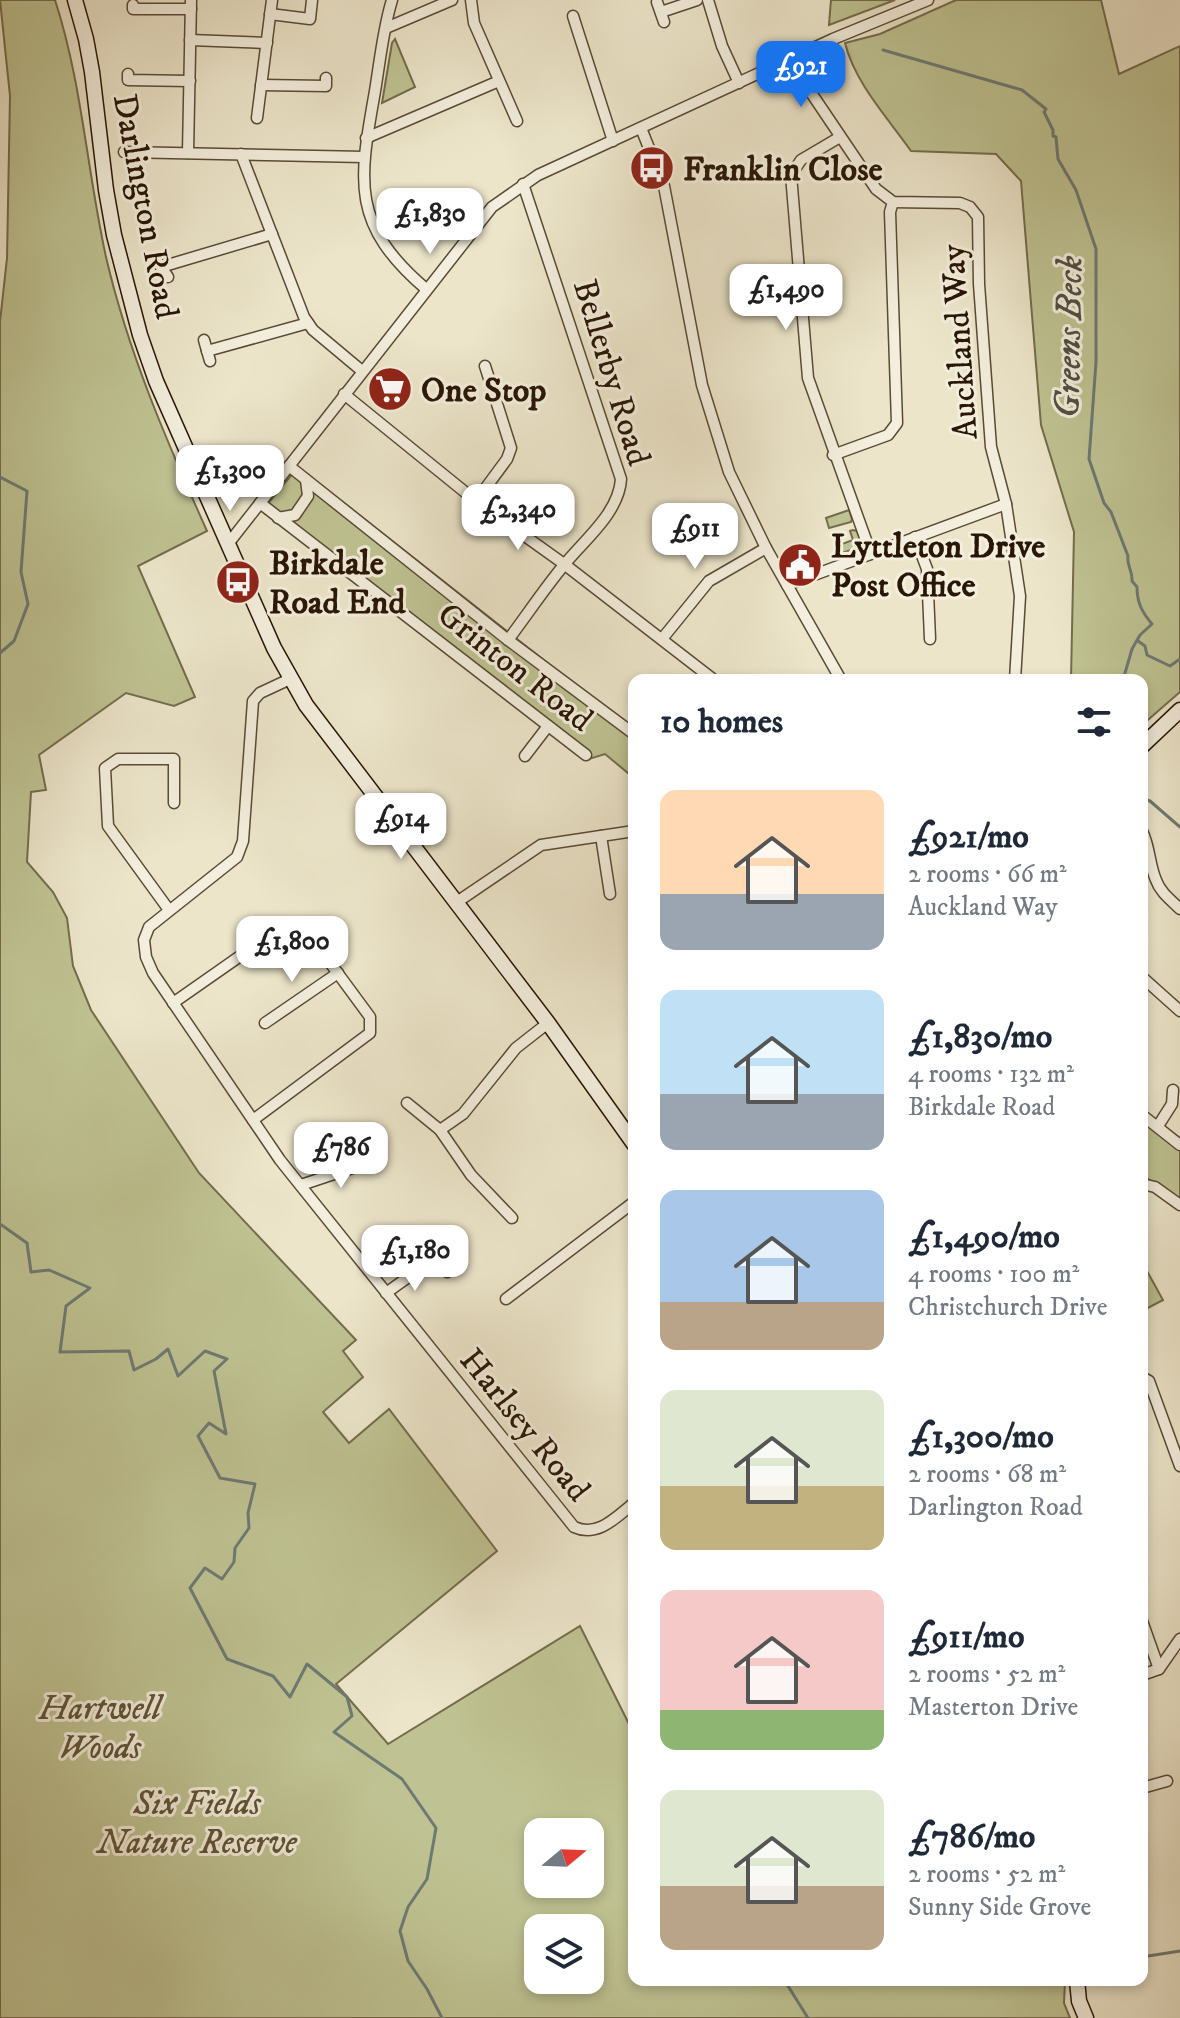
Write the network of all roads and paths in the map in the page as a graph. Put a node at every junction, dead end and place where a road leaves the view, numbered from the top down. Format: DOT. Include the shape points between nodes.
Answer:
graph roads {
  1 [pos="75,0"];
  2 [pos="272,0"];
  3 [pos="312,0"];
  4 [pos="392,0"];
  5 [pos="452,0"];
  6 [pos="471,0"];
  7 [pos="697,0"];
  8 [pos="708,0"];
  9 [pos="928,0"];
  10 [pos="133,5"];
  11 [pos="191,5"];
  12 [pos="661,12"];
  13 [pos="270,14"];
  14 [pos="573,16"];
  15 [pos="386,28"];
  16 [pos="190,40"];
  17 [pos="267,43"];
  18 [pos="789,60"];
  19 [pos="128,74"];
  20 [pos="326,78"];
  21 [pos="190,81"];
  22 [pos="499,81"];
  23 [pos="739,83"];
  24 [pos="261,85"];
  25 [pos="257,118"];
  26 [pos="517,121"];
  27 [pos="641,128"];
  28 [pos="840,137"];
  29 [pos="366,138"];
  30 [pos="613,141"];
  31 [pos="188,153"];
  32 [pos="241,154"];
  33 [pos="128,155"];
  34 [pos="364,157"];
  35 [pos="523,184"];
  36 [pos="893,202"];
  37 [pos="272,234"];
  38 [pos="168,277"];
  39 [pos="426,289"];
  40 [pos="308,323"];
  41 [pos="207,351"];
  42 [pos="485,366"];
  43 [pos="362,371"];
  44 [pos="344,394"];
  45 [pos="833,455"];
  46 [pos="289,466"];
  47 [pos="306,480"];
  48 [pos="476,501"];
  49 [pos="260,503"];
  50 [pos="1006,504"];
  51 [pos="277,518"];
  52 [pos="915,537"];
  53 [pos="228,544"];
  54 [pos="766,548"];
  55 [pos="871,554"];
  56 [pos="564,564"];
  57 [pos="787,585"];
  58 [pos="662,639"];
  59 [pos="930,639"];
  60 [pos="508,640"];
  61 [pos="706,674"];
  62 [pos="838,674"];
  63 [pos="1015,674"];
  64 [pos="290,679"];
  65 [pos="1179,713"];
  66 [pos="548,726"];
  67 [pos="628,730"];
  68 [pos="585,739"];
  69 [pos="1148,741"];
  70 [pos="525,756"];
  71 [pos="174,803"];
  72 [pos="628,832"];
  73 [pos="601,836"];
  74 [pos="1148,843"];
  75 [pos="610,894"];
  76 [pos="457,902"];
  77 [pos="1180,909"];
  78 [pos="169,910"];
  79 [pos="338,973"];
  80 [pos="1148,982"];
  81 [pos="173,1003"];
  82 [pos="1180,1011"];
  83 [pos="265,1023"];
  84 [pos="548,1023"];
  85 [pos="1173,1090"];
  86 [pos="407,1103"];
  87 [pos="1148,1119"];
  88 [pos="253,1120"];
  89 [pos="1158,1126"];
  90 [pos="440,1130"];
  91 [pos="628,1136"];
  92 [pos="1180,1145"];
  93 [pos="370,1162"];
  94 [pos="301,1185"];
  95 [pos="1148,1185"];
  96 [pos="1180,1205"];
  97 [pos="628,1207"];
  98 [pos="512,1218"];
  99 [pos="447,1272"];
  100 [pos="386,1293"];
  101 [pos="506,1299"];
  102 [pos="1148,1380"];
  103 [pos="1180,1466"];
  104 [pos="628,1507"];
  105 [pos="1148,1638"];
  106 [pos="1180,1639"];
  107 [pos="1159,1669"];
  108 [pos="1148,1673"];
  109 [pos="1167,1781"];
  110 [pos="1148,1786"];
  111 [pos="1078,1986"];
  112 [pos="1086,2018"];
  1 -- 53 [label="street, Darlington Road" via="133,314 156,381"];
  2 -- 13 [label="street"];
  3 -- 13 [label="street" via="310,19"];
  4 -- 15 [label="street"];
  5 -- 15 [label="street"];
  6 -- 22 [label="street" via="474,23"];
  7 -- 12 [label="street"];
  8 -- 23 [label="street"];
  9 -- 18 [label="street"];
  10 -- 11 [label="street"];
  11 -- 16 [label="street"];
  13 -- 17 [label="street"];
  14 -- 30 [label="street"];
  15 -- 29 [label="street"];
  16 -- 17 [label="street"];
  16 -- 21 [label="street"];
  17 -- 24 [label="street"];
  18 -- 23 [label="street"];
  18 -- 28 [label="street"];
  19 -- 21 [label="street" via="128,80"];
  20 -- 24 [label="street" via="326,86"];
  21 -- 31 [label="street"];
  22 -- 26 [label="street"];
  22 -- 29 [label="street"];
  23 -- 27 [label="street"];
  24 -- 25 [label="street"];
  27 -- 30 [label="street"];
  27 -- 54 [label="street" via="664,186 712,423"];
  28 -- 36 [label="street" via="876,189"];
  28 -- 45 [label="street" via="801,160 791,175 808,378"];
  29 -- 34 [label="street"];
  30 -- 35 [label="street"];
  31 -- 32 [label="street"];
  31 -- 33 [label="street"];
  32 -- 34 [label="street"];
  32 -- 37 [label="street"];
  34 -- 39 [label="street" via="370,222 393,258"];
  35 -- 39 [label="street" via="478,222"];
  35 -- 56 [label="street, Bellerby Road" via="621,479 615,500 590,538"];
  36 -- 45 [label="street" via="897,423 888,435"];
  36 -- 50 [label="street, Auckland Way" via="960,203 978,217 991,447"];
  37 -- 38 [label="street" via="158,263"];
  37 -- 40 [label="street"];
  39 -- 43 [label="street"];
  40 -- 41 [label="street"];
  40 -- 43 [label="street"];
  42 -- 48 [label="street" via="511,448"];
  43 -- 44 [label="street"];
  44 -- 46 [label="street"];
  44 -- 48 [label="street"];
  45 -- 55 [label="street"];
  46 -- 47 [label="street"];
  46 -- 49 [label="street"];
  47 -- 51 [label="street" via="308,496 295,515"];
  47 -- 60 [label="street"];
  48 -- 56 [label="street"];
  49 -- 51 [label="street, Grinton Road"];
  49 -- 53 [label="street"];
  50 -- 52 [label="street"];
  50 -- 63 [label="street, Auckland Way" via="1020,596"];
  51 -- 66 [label="street, Grinton Road"];
  52 -- 55 [label="street"];
  52 -- 59 [label="street" via="927,569"];
  53 -- 64 [label="street, Darlington Road"];
  54 -- 57 [label="street"];
  54 -- 58 [label="street" via="709,581"];
  55 -- 57 [label="street"];
  56 -- 58 [label="street"];
  56 -- 60 [label="street, Bellerby Road"];
  57 -- 62 [label="street"];
  58 -- 61 [label="street"];
  60 -- 67 [label="street"];
  64 -- 76 [label="street, Darlington Road" via="374,798"];
  64 -- 78 [label="street, Harlsey Road" via="253,701 243,841 237,857"];
  65 -- 69 [label="street"];
  66 -- 68 [label="street, Grinton Road" via="582,752"];
  66 -- 70 [label="street"];
  71 -- 78 [label="street" via="174,759 118,759 105,768 108,826"];
  72 -- 73 [label="street"];
  73 -- 75 [label="street"];
  73 -- 76 [label="street" via="541,845"];
  74 -- 77 [label="street" via="1155,878"];
  76 -- 84 [label="street, Darlington Road"];
  78 -- 81 [label="street, Harlsey Road" via="149,927 144,940 146,957"];
  79 -- 81 [label="street" via="303,926 286,924"];
  79 -- 83 [label="street"];
  79 -- 88 [label="street" via="370,1017 370,1033"];
  80 -- 82 [label="street"];
  81 -- 88 [label="street, Harlsey Road"];
  84 -- 90 [label="street" via="516,1048 463,1114"];
  84 -- 91 [label="street, Darlington Road"];
  85 -- 89 [label="street" via="1172,1104"];
  86 -- 90 [label="street"];
  87 -- 89 [label="street"];
  88 -- 94 [label="street, Harlsey Road"];
  89 -- 92 [label="street"];
  90 -- 98 [label="street" via="471,1175"];
  93 -- 94 [label="street"];
  94 -- 100 [label="street, Harlsey Road"];
  95 -- 96 [label="street"];
  97 -- 101 [label="street"];
  99 -- 100 [label="street" via="435,1258"];
  100 -- 104 [label="street, Harlsey Road" via="574,1527 585,1532 600,1528"];
  102 -- 103 [label="street"];
  105 -- 107 [label="street"];
  106 -- 107 [label="street"];
  107 -- 108 [label="street"];
  109 -- 110 [label="street"];
  111 -- 112 [label="street"];
}
